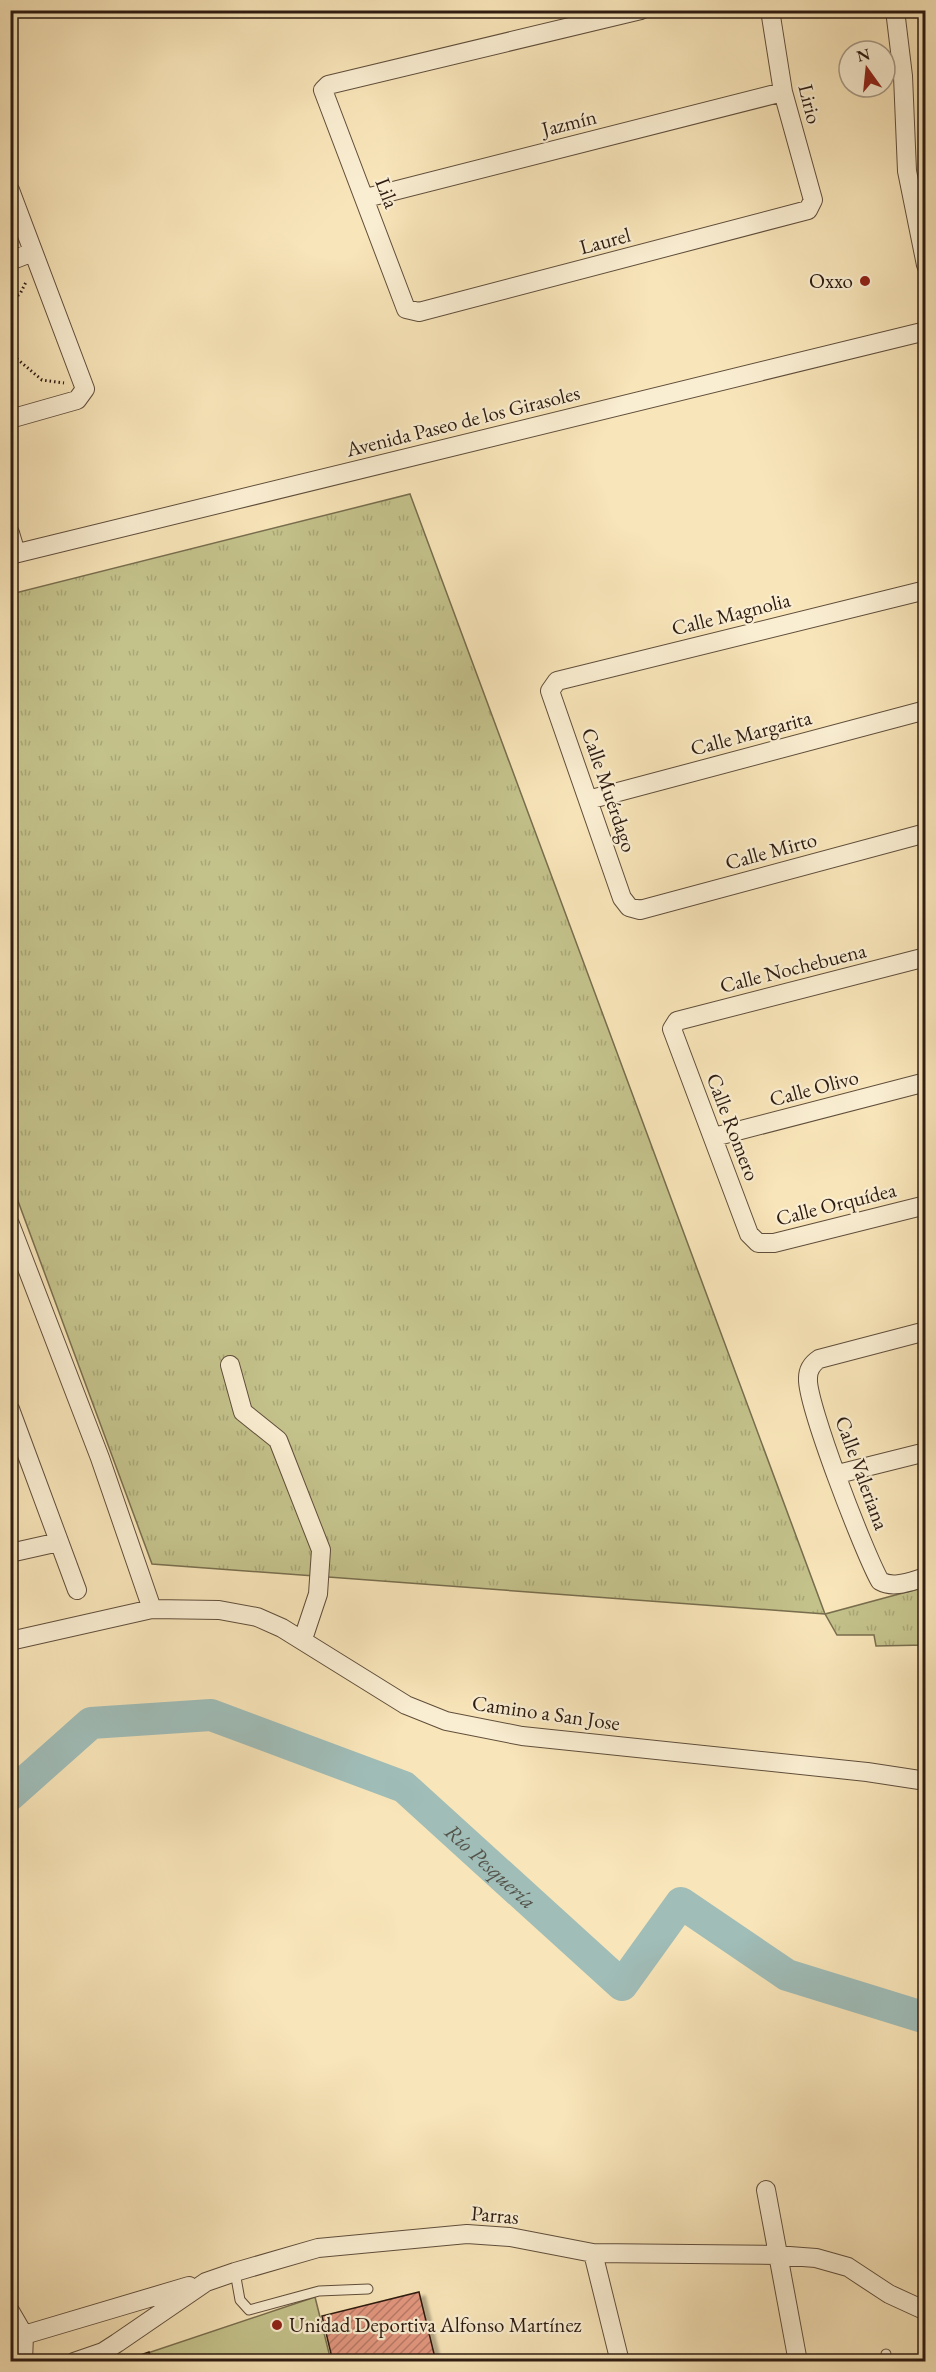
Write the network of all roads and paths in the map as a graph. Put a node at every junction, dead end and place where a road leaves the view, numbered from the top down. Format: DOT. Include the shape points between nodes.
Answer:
graph roads {
  1 [pos="641,10"];
  2 [pos="770,10"];
  3 [pos="895,10"];
  4 [pos="783,92"];
  5 [pos="10,190"];
  6 [pos="366,198"];
  7 [pos="811,207"];
  8 [pos="33,252"];
  9 [pos="10,261"];
  10 [pos="926,265"];
  11 [pos="40,272"];
  12 [pos="10,300"];
  13 [pos="409,311"];
  14 [pos="926,331"];
  15 [pos="10,353"];
  16 [pos="69,383"];
  17 [pos="10,419"];
  18 [pos="10,533"];
  19 [pos="13,554"];
  20 [pos="926,590"];
  21 [pos="550,687"];
  22 [pos="926,710"];
  23 [pos="588,800"];
  24 [pos="926,833"];
  25 [pos="629,907"];
  26 [pos="926,957"];
  27 [pos="673,1025"];
  28 [pos="926,1082"];
  29 [pos="714,1137"];
  30 [pos="926,1204"];
  31 [pos="10,1224"];
  32 [pos="758,1243"];
  33 [pos="926,1331"];
  34 [pos="230,1365"];
  35 [pos="10,1409"];
  36 [pos="926,1452"];
  37 [pos="838,1474"];
  38 [pos="59,1542"];
  39 [pos="10,1553"];
  40 [pos="926,1577"];
  41 [pos="77,1590"];
  42 [pos="152,1609"];
  43 [pos="303,1639"];
  44 [pos="10,1641"];
  45 [pos="926,1781"];
  46 [pos="765,2190"];
  47 [pos="593,2253"];
  48 [pos="776,2255"];
  49 [pos="235,2272"];
  50 [pos="206,2282"];
  51 [pos="368,2289"];
  52 [pos="10,2311"];
  53 [pos="926,2311"];
  54 [pos="24,2335"];
  55 [pos="23,2361"];
  56 [pos="74,2361"];
  57 [pos="620,2361"];
  58 [pos="798,2361"];
  1 -- 6 [label="street, Lila" via="328,85 323,90"];
  2 -- 4 [label="street, Lirio"];
  3 -- 10 [label="street" via="903,76 907,171"];
  4 -- 6 [label="street, Jazmín"];
  4 -- 7 [label="street, Lirio" via="813,200"];
  5 -- 8 [label="street"];
  6 -- 13 [label="street, Lila"];
  7 -- 13 [label="street, Laurel" via="803,213 430,310"];
  8 -- 9 [label="street"];
  8 -- 11 [label="street"];
  11 -- 12 [label="path"];
  11 -- 17 [label="street" via="85,389 77,400"];
  14 -- 19 [label="street, Avenida Paseo de los Girasoles"];
  15 -- 16 [label="path" via="42,380"];
  18 -- 19 [label="street"];
  20 -- 21 [label="street, Calle Magnolia" via="556,681"];
  21 -- 23 [label="street, Calle Muérdago"];
  22 -- 23 [label="street, Calle Margarita"];
  23 -- 25 [label="street, Calle Muérdago" via="622,898"];
  24 -- 25 [label="street, Calle Mirto" via="640,910"];
  26 -- 27 [label="street, Calle Nochebuena" via="683,1019"];
  27 -- 29 [label="street, Calle Romero"];
  28 -- 29 [label="street, Calle Olivo"];
  29 -- 32 [label="street, Calle Romero" via="749,1234"];
  30 -- 32 [label="street, Calle Orquídea" via="774,1243"];
  31 -- 42 [label="street" via="100,1458"];
  33 -- 37 [label="street, Calle Valeriana" via="819,1359 809,1372 813,1404"];
  34 -- 43 [label="street" via="243,1412 278,1440 321,1550 318,1594"];
  35 -- 38 [label="street"];
  36 -- 37 [label="street"];
  37 -- 40 [label="street, Calle Valeriana" via="876,1574 887,1585"];
  38 -- 39 [label="street"];
  38 -- 41 [label="street"];
  42 -- 43 [label="street, Camino a San Jose" via="219,1610 257,1617"];
  42 -- 44 [label="street, Camino a San Jose"];
  43 -- 45 [label="street, Camino a San Jose" via="406,1705 446,1721 522,1736"];
  46 -- 48 [label="street"];
  47 -- 48 [label="street, Parras"];
  47 -- 49 [label="street, Parras" via="510,2237 467,2234 318,2248"];
  47 -- 57 [label="street"];
  48 -- 53 [label="street, Parras" via="816,2258 848,2267"];
  48 -- 58 [label="street"];
  49 -- 50 [label="street, Parras"];
  49 -- 51 [label="lane" via="240,2300 249,2310 319,2291"];
  50 -- 54 [label="street"];
  50 -- 56 [label="street, Parras" via="102,2352"];
  52 -- 54 [label="street"];
  54 -- 55 [label="street"];
}
